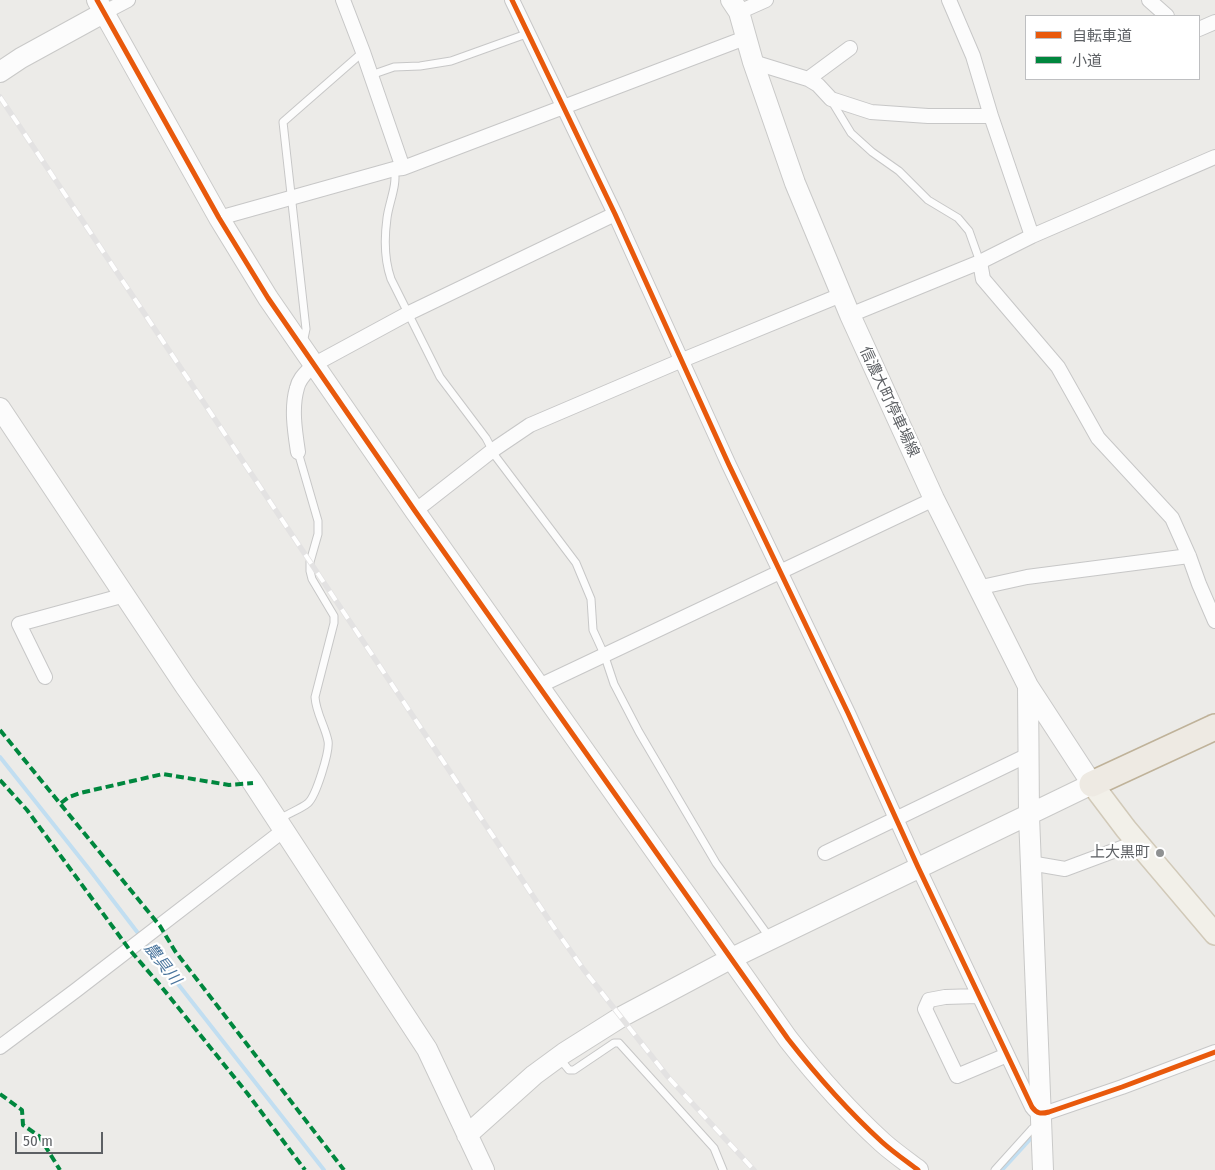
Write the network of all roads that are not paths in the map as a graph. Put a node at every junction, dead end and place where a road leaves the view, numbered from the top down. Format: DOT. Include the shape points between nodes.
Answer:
graph roads {
  1 [pos="128,0"];
  2 [pos="343,0"];
  3 [pos="512,0"];
  4 [pos="766,0"];
  5 [pos="950,0"];
  6 [pos="1149,0"];
  7 [pos="101,6"];
  8 [pos="735,6"];
  9 [pos="1167,15"];
  10 [pos="1215,22"];
  11 [pos="1200,28"];
  12 [pos="529,33"];
  13 [pos="745,38"];
  14 [pos="850,48"];
  15 [pos="363,52"];
  16 [pos="753,62"];
  17 [pos="0,72"];
  18 [pos="371,75"];
  19 [pos="808,79"];
  20 [pos="831,100"];
  21 [pos="564,106"];
  22 [pos="991,116"];
  23 [pos="1215,157"];
  24 [pos="398,168"];
  25 [pos="291,198"];
  26 [pos="615,214"];
  27 [pos="219,218"];
  28 [pos="1032,236"];
  29 [pos="980,262"];
  30 [pos="841,295"];
  31 [pos="408,313"];
  32 [pos="850,315"];
  33 [pos="301,347"];
  34 [pos="680,360"];
  35 [pos="314,366"];
  36 [pos="0,408"];
  37 [pos="493,450"];
  38 [pos="298,452"];
  39 [pos="934,499"];
  40 [pos="415,511"];
  41 [pos="1189,556"];
  42 [pos="779,573"];
  43 [pos="977,588"];
  44 [pos="125,595"];
  45 [pos="1215,621"];
  46 [pos="604,654"];
  47 [pos="45,677"];
  48 [pos="539,686"];
  49 [pos="1028,686"];
  50 [pos="1215,727"];
  51 [pos="1028,755"];
  52 [pos="1092,784"];
  53 [pos="1028,816"];
  54 [pos="896,819"];
  55 [pos="284,830"];
  56 [pos="1124,848"];
  57 [pos="824,854"];
  58 [pos="1030,863"];
  59 [pos="918,867"];
  60 [pos="1215,934"];
  61 [pos="770,940"];
  62 [pos="732,958"];
  63 [pos="978,996"];
  64 [pos="0,1047"];
  65 [pos="1215,1052"];
  66 [pos="1007,1054"];
  67 [pos="558,1057"];
  68 [pos="1040,1120"];
  69 [pos="467,1135"];
  70 [pos="484,1170"];
  71 [pos="723,1170"];
  72 [pos="918,1170"];
  73 [pos="994,1170"];
  74 [pos="1043,1170"];
  1 -- 7 [label="street"];
  2 -- 15 [label="street"];
  3 -- 12 [label="street"];
  4 -- 8 [label="street"];
  5 -- 22 [label="street" via="973,56"];
  6 -- 9 [label="street"];
  7 -- 17 [label="street"];
  7 -- 27 [label="street"];
  8 -- 13 [label="street, 信濃大町停車場線"];
  10 -- 11 [label="street"];
  12 -- 18 [label="lane" via="451,61 394,67"];
  12 -- 21 [label="street"];
  13 -- 16 [label="street, 信濃大町停車場線"];
  13 -- 21 [label="street"];
  14 -- 19 [label="street"];
  15 -- 18 [label="street"];
  15 -- 25 [label="lane" via="283,122"];
  16 -- 19 [label="street"];
  16 -- 30 [label="street, 信濃大町停車場線" via="795,183"];
  18 -- 24 [label="street"];
  19 -- 20 [label="street"];
  20 -- 22 [label="street" via="871,112"];
  20 -- 29 [label="lane" via="851,133 899,171 928,200 958,218 969,231"];
  21 -- 24 [label="street"];
  21 -- 26 [label="street"];
  22 -- 28 [label="street"];
  23 -- 28 [label="street"];
  24 -- 25 [label="street"];
  24 -- 31 [label="lane" via="387,218 386,262"];
  25 -- 27 [label="street"];
  25 -- 33 [label="lane" via="306,329"];
  26 -- 31 [label="street"];
  26 -- 34 [label="street"];
  27 -- 33 [label="street"];
  28 -- 29 [label="street"];
  29 -- 32 [label="street"];
  29 -- 41 [label="street" via="983,279 1058,367 1098,438 1172,518"];
  30 -- 32 [label="street, 信濃大町停車場線"];
  30 -- 34 [label="street"];
  31 -- 35 [label="street"];
  31 -- 37 [label="lane" via="440,377"];
  32 -- 39 [label="street, 信濃大町停車場線"];
  33 -- 35 [label="street"];
  34 -- 37 [label="street" via="530,425"];
  34 -- 42 [label="street"];
  35 -- 38 [label="street" via="303,375 297,388 294,426"];
  35 -- 40 [label="street"];
  36 -- 44 [label="street"];
  37 -- 40 [label="street"];
  37 -- 46 [label="lane" via="576,564 591,599 592,630"];
  38 -- 55 [label="lane" via="318,521 310,571 334,616 334,623 316,697 329,748 309,802 285,816"];
  39 -- 42 [label="street"];
  39 -- 43 [label="street, 信濃大町停車場線"];
  40 -- 48 [label="street"];
  41 -- 43 [label="street" via="1027,577"];
  41 -- 45 [label="street"];
  42 -- 46 [label="street"];
  42 -- 54 [label="street"];
  43 -- 49 [label="street, 信濃大町停車場線"];
  44 -- 47 [label="street" via="19,624"];
  44 -- 55 [label="street"];
  46 -- 48 [label="street"];
  46 -- 61 [label="lane" via="614,684 639,732 716,863"];
  48 -- 62 [label="street"];
  49 -- 51 [label="street"];
  49 -- 52 [label="street, 信濃大町停車場線"];
  50 -- 52 [label="highway"];
  51 -- 53 [label="street"];
  51 -- 54 [label="street"];
  52 -- 53 [label="street"];
  52 -- 60 [label="main road"];
  53 -- 58 [label="street"];
  53 -- 59 [label="street"];
  54 -- 57 [label="street"];
  54 -- 59 [label="street"];
  55 -- 64 [label="street"];
  55 -- 69 [label="street" via="427,1049"];
  56 -- 58 [label="street" via="1065,869"];
  58 -- 68 [label="street"];
  59 -- 61 [label="street"];
  59 -- 63 [label="street"];
  61 -- 62 [label="street"];
  62 -- 67 [label="street" via="591,1034"];
  62 -- 72 [label="street" via="818,1077 883,1143"];
  63 -- 66 [label="street"];
  63 -- 66 [label="street" via="929,1000 925,1009 957,1076"];
  65 -- 68 [label="street"];
  66 -- 68 [label="street"];
  67 -- 69 [label="street"];
  67 -- 71 [label="lane" via="569,1070 574,1070 614,1044 619,1044 714,1148"];
  68 -- 73 [label="lane"];
  68 -- 74 [label="street"];
  69 -- 70 [label="street"];
}
